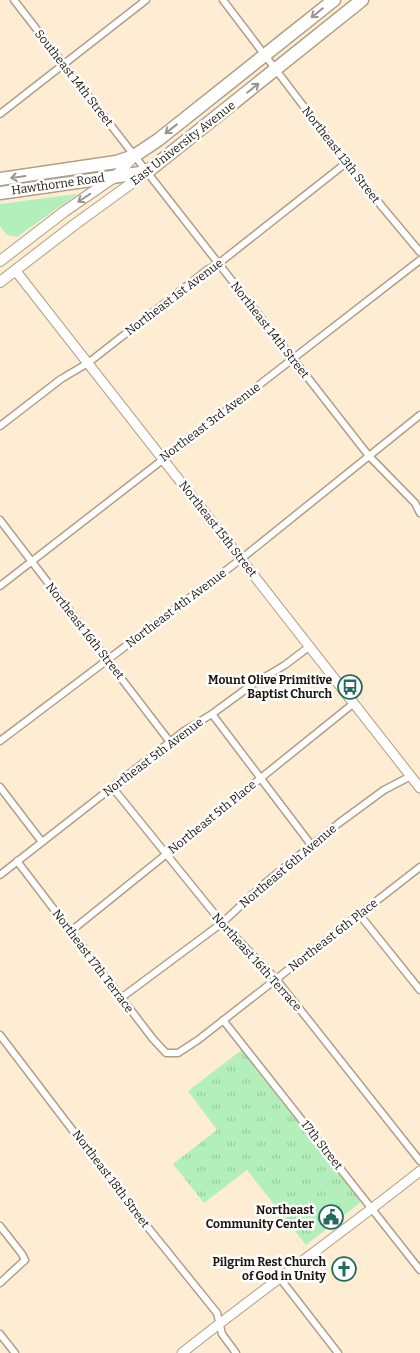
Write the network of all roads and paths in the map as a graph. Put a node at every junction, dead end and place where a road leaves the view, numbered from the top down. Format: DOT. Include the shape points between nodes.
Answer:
graph roads {
  1 [pos="14,0"];
  2 [pos="146,0"];
  3 [pos="222,0"];
  4 [pos="334,0"];
  5 [pos="362,0"];
  6 [pos="264,55"];
  7 [pos="64,64"];
  8 [pos="276,70"];
  9 [pos="0,114"];
  10 [pos="134,156"];
  11 [pos="346,164"];
  12 [pos="147,172"];
  13 [pos="116,176"];
  14 [pos="0,179"];
  15 [pos="0,193"];
  16 [pos="420,252"];
  17 [pos="2,256"];
  18 [pos="420,260"];
  19 [pos="218,264"];
  20 [pos="15,270"];
  21 [pos="0,282"];
  22 [pos="292,359"];
  23 [pos="88,363"];
  24 [pos="420,415"];
  25 [pos="0,426"];
  26 [pos="369,456"];
  27 [pos="162,458"];
  28 [pos="420,513"];
  29 [pos="0,520"];
  30 [pos="241,559"];
  31 [pos="32,561"];
  32 [pos="0,586"];
  33 [pos="310,646"];
  34 [pos="108,660"];
  35 [pos="354,704"];
  36 [pos="212,714"];
  37 [pos="0,741"];
  38 [pos="170,742"];
  39 [pos="411,776"];
  40 [pos="260,778"];
  41 [pos="0,787"];
  42 [pos="112,787"];
  43 [pos="420,788"];
  44 [pos="42,842"];
  45 [pos="312,846"];
  46 [pos="165,854"];
  47 [pos="17,861"];
  48 [pos="420,867"];
  49 [pos="0,875"];
  50 [pos="359,914"];
  51 [pos="222,923"];
  52 [pos="70,931"];
  53 [pos="276,979"];
  54 [pos="420,990"];
  55 [pos="121,998"];
  56 [pos="223,1020"];
  57 [pos="0,1035"];
  58 [pos="173,1053"];
  59 [pos="420,1161"];
  60 [pos="420,1171"];
  61 [pos="372,1209"];
  62 [pos="0,1226"];
  63 [pos="420,1270"];
  64 [pos="279,1277"];
  65 [pos="0,1282"];
  66 [pos="219,1323"];
  67 [pos="0,1334"];
  68 [pos="15,1353"];
  69 [pos="182,1353"];
  70 [pos="236,1353"];
  71 [pos="338,1353"];
  1 -- 7 [label="street, Southeast 14th Street"];
  2 -- 7 [label="street"];
  3 -- 6 [label="street, Northeast 13th Street"];
  4 -- 6 [label="highway, East University Avenue, one-way"];
  5 -- 8 [label="highway, East University Avenue"];
  6 -- 8 [label="street, Northeast 13th Street"];
  6 -- 10 [label="highway, East University Avenue, one-way"];
  7 -- 9 [label="street"];
  7 -- 10 [label="street, Southeast 14th Street"];
  8 -- 11 [label="street, Northeast 13th Street"];
  12 -- 8 [label="highway, East University Avenue, one-way"];
  10 -- 12 [label="street, Northeast 14th Street"];
  10 -- 13 [label="main road, East University Avenue"];
  10 -- 14 [label="highway, Hawthorne Road, one-way"];
  11 -- 16 [label="street, Northeast 13th Street"];
  11 -- 19 [label="street, Northeast 1st Avenue"];
  12 -- 13 [label="highway, Hawthorne Road"];
  12 -- 19 [label="street, Northeast 14th Street"];
  12 -- 20 [label="main road, East University Avenue"];
  13 -- 15 [label="highway, Hawthorne Road"];
  13 -- 17 [label="main road, East University Avenue, one-way"];
  17 -- 20 [label="main road"];
  18 -- 22 [label="street, Northeast 3rd Avenue"];
  19 -- 22 [label="street, Northeast 14th Street"];
  19 -- 23 [label="street, Northeast 1st Avenue"];
  20 -- 21 [label="main road, East University Avenue"];
  20 -- 23 [label="street, Northeast 15th Street"];
  22 -- 26 [label="street, Northeast 14th Street"];
  22 -- 27 [label="street, Northeast 3rd Avenue"];
  23 -- 25 [label="street, Northeast 1st Avenue"];
  23 -- 27 [label="street, Northeast 15th Street"];
  24 -- 26 [label="street, Northeast 4th Avenue"];
  26 -- 28 [label="street" via="415,503"];
  26 -- 30 [label="street, Northeast 4th Avenue"];
  27 -- 30 [label="street, Northeast 15th Street"];
  27 -- 31 [label="street, Northeast 3rd Avenue"];
  29 -- 31 [label="street, Northeast 16th Street"];
  30 -- 33 [label="street, Northeast 15th Street"];
  30 -- 34 [label="street, Northeast 4th Avenue"];
  31 -- 32 [label="street, Northeast 3rd Avenue"];
  31 -- 34 [label="street, Northeast 16th Street"];
  33 -- 35 [label="street, Northeast 15th Street"];
  33 -- 36 [label="street, Northeast 5th Avenue"];
  34 -- 37 [label="street, Northeast 4th Avenue"];
  34 -- 38 [label="street, Northeast 16th Street"];
  35 -- 39 [label="street, Northeast 15th Street"];
  35 -- 40 [label="street, Northeast 5th Place"];
  36 -- 38 [label="street, Northeast 5th Avenue"];
  36 -- 40 [label="street"];
  38 -- 42 [label="street, Northeast 5th Avenue"];
  39 -- 43 [label="street, Northeast 15th Street"];
  39 -- 45 [label="street, Northeast 6th Avenue" via="369,801"];
  40 -- 45 [label="street"];
  40 -- 46 [label="street, Northeast 5th Place"];
  41 -- 44 [label="street"];
  42 -- 44 [label="street, Northeast 5th Avenue"];
  42 -- 46 [label="street, Northeast 16th Terrace"];
  44 -- 47 [label="street, Northeast 5th Avenue"];
  45 -- 51 [label="street, Northeast 6th Avenue"];
  46 -- 51 [label="street, Northeast 16th Terrace"];
  46 -- 52 [label="street, Northeast 5th Place"];
  47 -- 49 [label="street, Northeast 5th Avenue"];
  47 -- 52 [label="street, Northeast 17th Terrace"];
  48 -- 50 [label="street, Northeast 6th Place"];
  50 -- 53 [label="street, Northeast 6th Place"];
  50 -- 54 [label="street"];
  51 -- 53 [label="street, Northeast 16th Terrace"];
  51 -- 55 [label="street, Northeast 6th Avenue"];
  52 -- 55 [label="street, Northeast 17th Terrace"];
  53 -- 56 [label="street, Northeast 6th Place"];
  53 -- 59 [label="street, Northeast 16th Terrace"];
  55 -- 58 [label="street, Northeast 17th Terrace" via="166,1053"];
  56 -- 58 [label="street, Northeast 6th Place" via="188,1047"];
  56 -- 61 [label="street, 17th Street"];
  57 -- 66 [label="street, Northeast 18th Street" via="216,1313"];
  60 -- 61 [label="street"];
  61 -- 63 [label="street, 17th Street"];
  61 -- 64 [label="street"];
  62 -- 65 [label="street" via="25,1260"];
  64 -- 66 [label="street"];
  64 -- 71 [label="street"];
  66 -- 69 [label="street"];
  66 -- 70 [label="street, Northeast 18th Street" via="222,1334"];
  67 -- 68 [label="street"];
}
